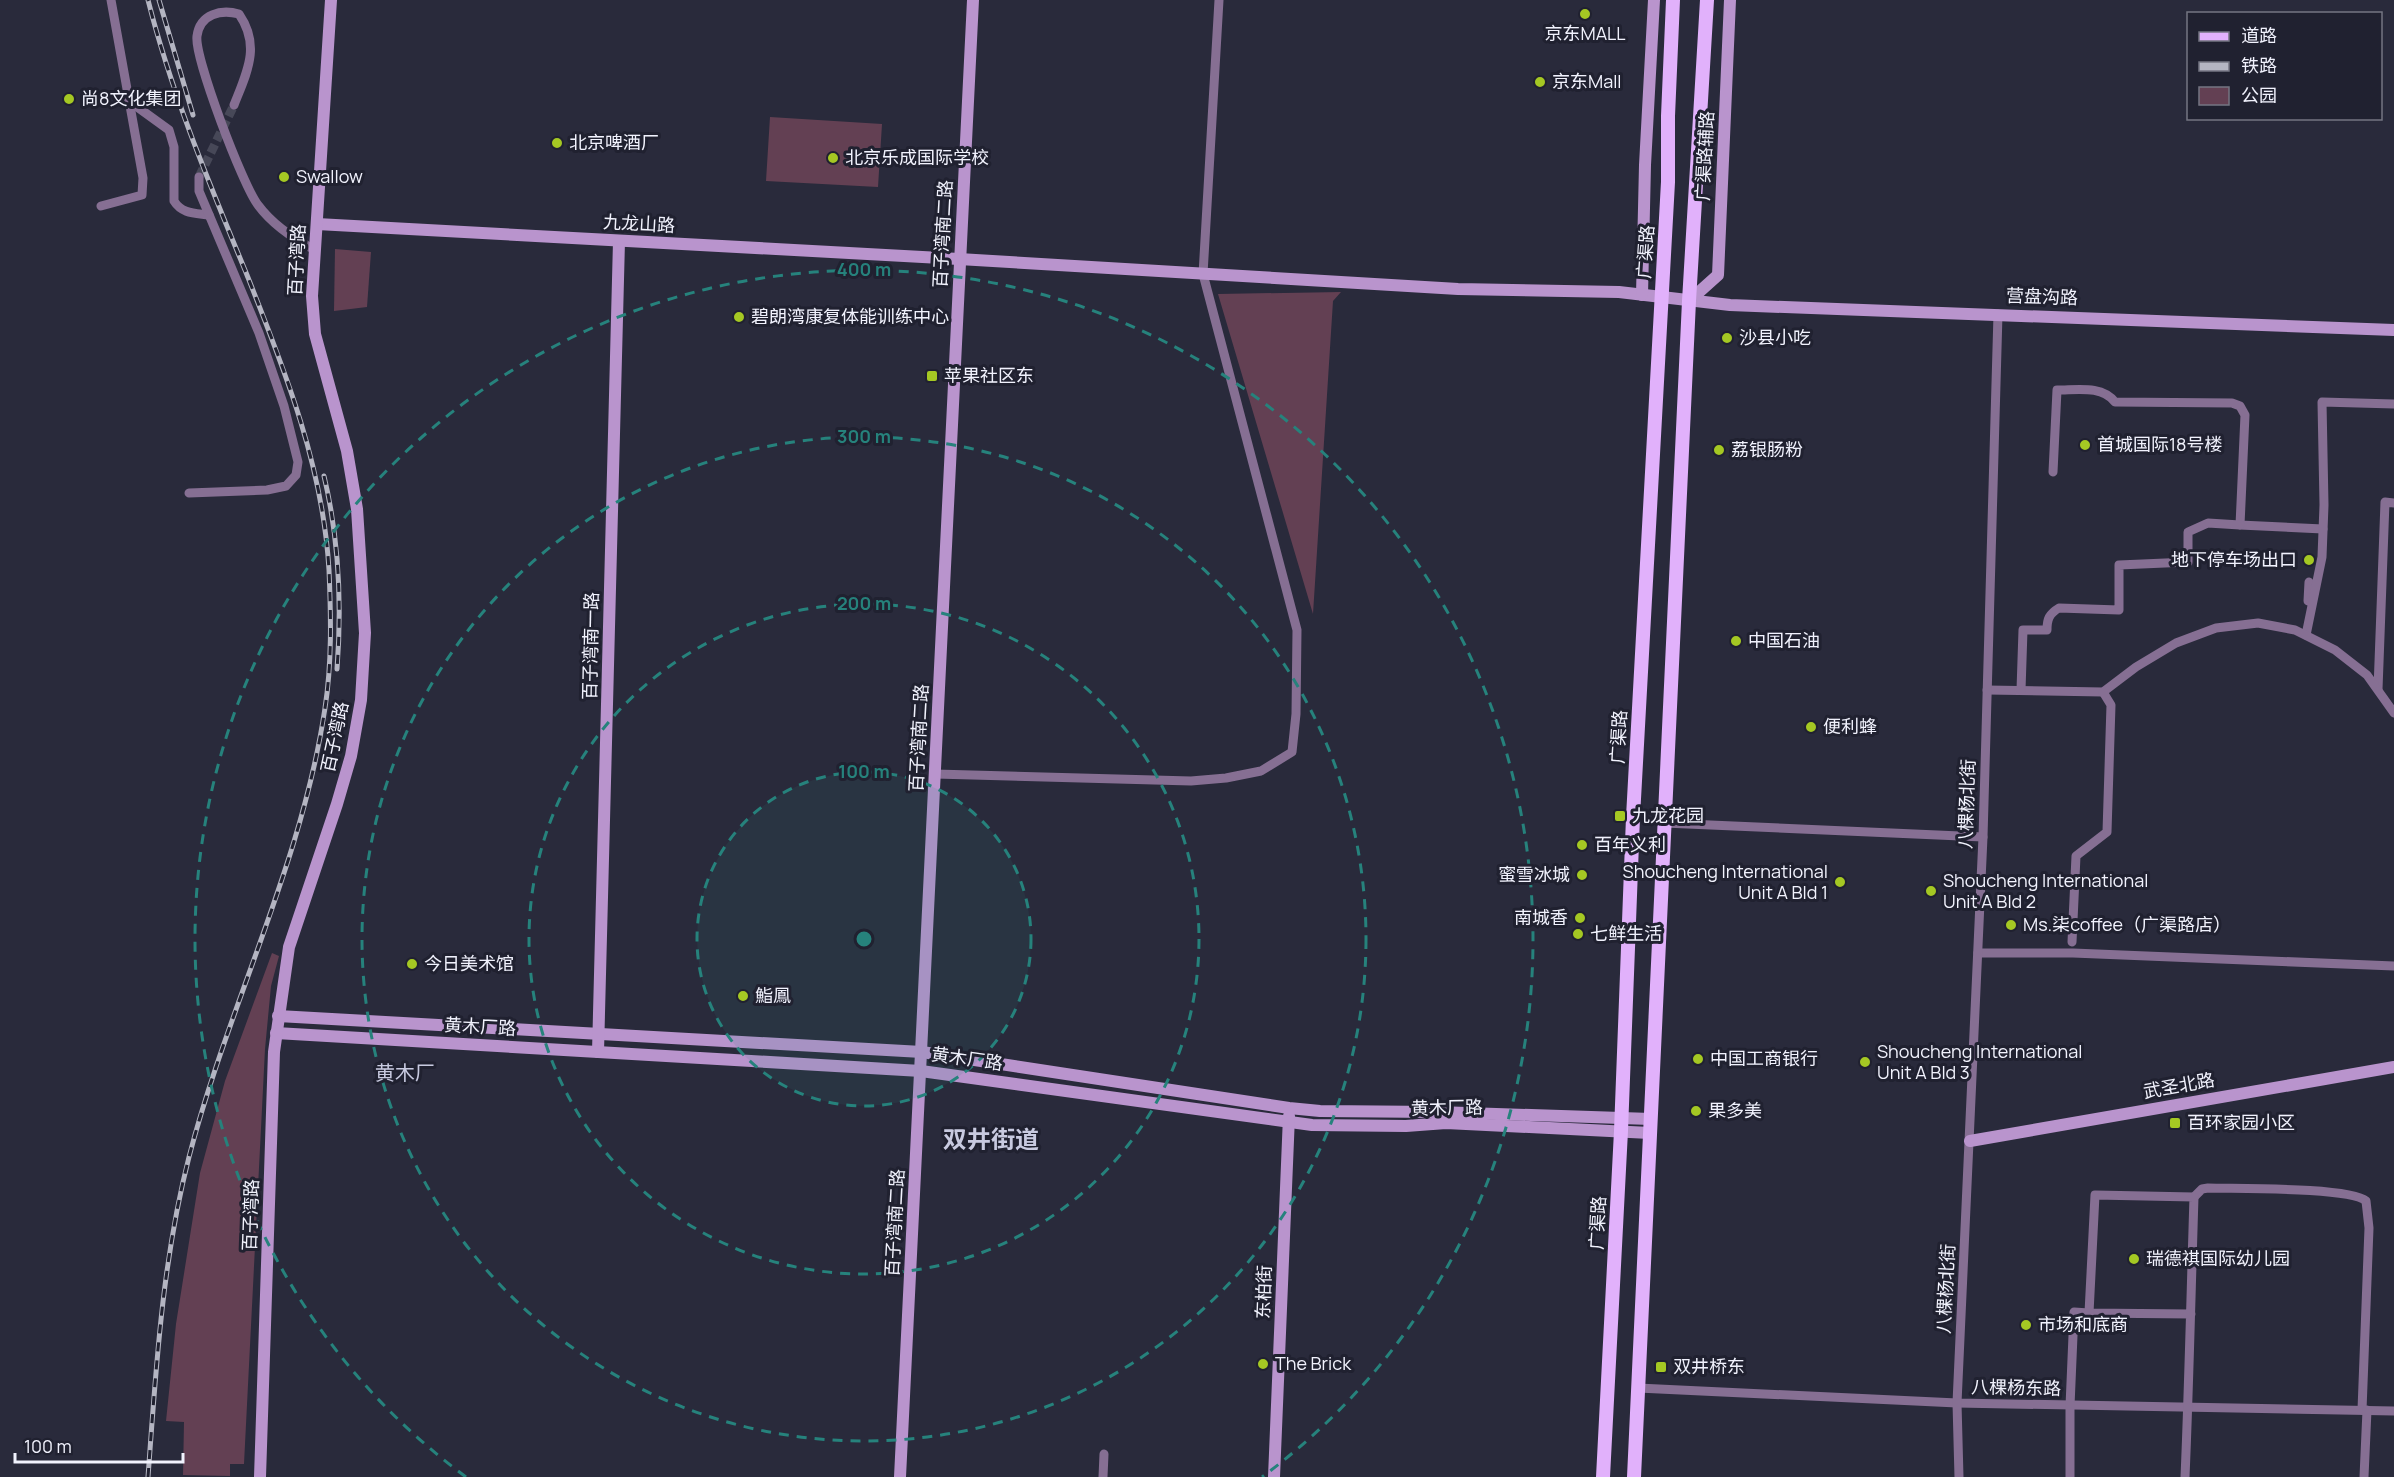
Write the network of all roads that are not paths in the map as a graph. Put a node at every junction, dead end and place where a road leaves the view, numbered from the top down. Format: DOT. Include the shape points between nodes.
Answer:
graph roads {
  1 [pos="111,0"];
  2 [pos="331,0"];
  3 [pos="973,0"];
  4 [pos="1219,0"];
  5 [pos="1654,0"];
  6 [pos="1673,0"];
  7 [pos="1707,0"];
  8 [pos="1730,0"];
  9 [pos="129,101"];
  10 [pos="234,105"];
  11 [pos="199,177"];
  12 [pos="101,206"];
  13 [pos="209,214"];
  14 [pos="316,224"];
  15 [pos="619,241"];
  16 [pos="315,250"];
  17 [pos="959,259"];
  18 [pos="1203,274"];
  19 [pos="1641,295"];
  20 [pos="1661,297"];
  21 [pos="1689,301"];
  22 [pos="1998,314"];
  23 [pos="2394,330"];
  24 [pos="2394,404"];
  25 [pos="2053,472"];
  26 [pos="189,493"];
  27 [pos="2394,503"];
  28 [pos="2240,525"];
  29 [pos="2323,529"];
  30 [pos="2309,582"];
  31 [pos="2308,624"];
  32 [pos="2306,635"];
  33 [pos="1987,690"];
  34 [pos="2021,690"];
  35 [pos="2378,690"];
  36 [pos="2103,692"];
  37 [pos="2394,713"];
  38 [pos="935,774"];
  39 [pos="1664,823"];
  40 [pos="1983,837"];
  41 [pos="2072,942"];
  42 [pos="1978,953"];
  43 [pos="2394,966"];
  44 [pos="278,1016"];
  45 [pos="276,1033"];
  46 [pos="599,1034"];
  47 [pos="598,1052"];
  48 [pos="922,1052"];
  49 [pos="2394,1066"];
  50 [pos="921,1071"];
  51 [pos="1289,1108"];
  52 [pos="1289,1122"];
  53 [pos="1621,1124"];
  54 [pos="1650,1126"];
  55 [pos="1970,1141"];
  56 [pos="2194,1197"];
  57 [pos="2089,1312"];
  58 [pos="2191,1314"];
  59 [pos="1638,1388"];
  60 [pos="1957,1403"];
  61 [pos="2070,1406"];
  62 [pos="2188,1407"];
  63 [pos="2365,1410"];
  64 [pos="2394,1411"];
  65 [pos="1104,1454"];
  66 [pos="260,1477"];
  67 [pos="900,1477"];
  68 [pos="1103,1477"];
  69 [pos="1274,1477"];
  70 [pos="1603,1477"];
  71 [pos="1634,1477"];
  72 [pos="1959,1477"];
  73 [pos="2070,1477"];
  74 [pos="2185,1477"];
  75 [pos="2364,1477"];
  1 -- 9 [label="street"];
  2 -- 14 [label="street, 百子湾路"];
  3 -- 17 [label="street, 百子湾南二路"];
  4 -- 18 [label="street"];
  5 -- 19 [label="street"];
  6 -- 20 [label="main road, 广渠路"];
  7 -- 21 [label="main road"];
  8 -- 21 [label="street, 广渠路辅路" via="1718,274"];
  9 -- 12 [label="street" via="143,178 142,195"];
  9 -- 13 [label="street" via="169,130 174,147 174,201 178,207 189,213"];
  10 -- 16 [label="street" via="249,65 251,45 249,28 239,14 228,11 212,14 202,22 197,36 199,58 243,179 258,205 292,238"];
  11 -- 13 [label="street" via="199,190"];
  13 -- 26 [label="street" via="259,333 298,462 296,475 286,486"];
  14 -- 15 [label="street, 九龙山路"];
  14 -- 16 [label="street, 百子湾路"];
  15 -- 17 [label="street, 九龙山路"];
  15 -- 46 [label="street, 百子湾南一路"];
  16 -- 44 [label="street, 百子湾路" via="315,334 347,452 357,509 365,633 361,700 351,756 289,947"];
  17 -- 18 [label="street, 九龙山路"];
  17 -- 38 [label="street, 百子湾南二路"];
  18 -- 19 [label="street, 营盘沟路"];
  18 -- 38 [label="street" via="1297,630 1292,752 1261,771 1191,781"];
  19 -- 20 [label="street, 营盘沟路"];
  20 -- 21 [label="street, 营盘沟路"];
  20 -- 53 [label="main road, 广渠路" via="1633,807"];
  21 -- 22 [label="street, 营盘沟路"];
  21 -- 39 [label="main road"];
  22 -- 23 [label="street, 营盘沟路"];
  22 -- 33 [label="street, 八棵杨北街"];
  24 -- 29 [label="street" via="2322,402"];
  25 -- 28 [label="street" via="2057,390 2100,390 2110,394 2115,402 2232,403 2240,406 2245,415"];
  27 -- 35 [label="street" via="2385,502"];
  28 -- 29 [label="street"];
  28 -- 34 [label="street" via="2208,523 2188,532 2188,562 2119,565 2119,610 2059,608 2047,620 2047,630 2023,630"];
  29 -- 31 [label="street" via="2322,557"];
  30 -- 31 [label="street"];
  31 -- 32 [label="street"];
  32 -- 35 [label="street" via="2336,650 2367,675"];
  32 -- 36 [label="street" via="2258,623 2216,628 2176,643"];
  33 -- 34 [label="street"];
  33 -- 40 [label="street, 八棵杨北街"];
  34 -- 36 [label="street"];
  35 -- 37 [label="street"];
  36 -- 41 [label="street" via="2111,705 2107,832 2076,856"];
  38 -- 48 [label="street, 百子湾南二路"];
  39 -- 40 [label="street"];
  39 -- 54 [label="main road"];
  40 -- 42 [label="street, 八棵杨北街"];
  42 -- 43 [label="street"];
  42 -- 55 [label="street, 八棵杨北街"];
  44 -- 45 [label="street, 百子湾路"];
  44 -- 46 [label="street, 黄木厂路"];
  45 -- 47 [label="street, 黄木厂路"];
  45 -- 66 [label="street, 百子湾路"];
  46 -- 47 [label="street, 百子湾南一路"];
  46 -- 48 [label="street, 黄木厂路"];
  47 -- 50 [label="street, 黄木厂路"];
  48 -- 50 [label="street, 百子湾南二路"];
  48 -- 51 [label="street, 黄木厂路"];
  49 -- 55 [label="street, 武圣北路"];
  50 -- 52 [label="street, 黄木厂路"];
  50 -- 67 [label="street, 百子湾南二路"];
  51 -- 52 [label="street, 东柏街"];
  51 -- 53 [label="street, 黄木厂路" via="1437,1112"];
  52 -- 53 [label="street, 黄木厂路" via="1406,1126"];
  52 -- 69 [label="street, 东柏街"];
  53 -- 54 [label="street, 黄木厂路"];
  53 -- 70 [label="main road, 广渠路"];
  54 -- 59 [label="main road"];
  55 -- 60 [label="street, 八棵杨北街"];
  56 -- 57 [label="street" via="2095,1195"];
  56 -- 58 [label="street"];
  56 -- 63 [label="street" via="2208,1188 2325,1192 2361,1196 2366,1201 2369,1228"];
  57 -- 58 [label="street"];
  57 -- 61 [label="street" via="2074,1312"];
  58 -- 62 [label="street"];
  59 -- 60 [label="street, 八棵杨东路"];
  59 -- 71 [label="main road"];
  60 -- 61 [label="street, 八棵杨东路"];
  60 -- 72 [label="street, 八棵杨北街"];
  61 -- 62 [label="street, 八棵杨东路"];
  61 -- 73 [label="street"];
  62 -- 63 [label="street, 八棵杨东路"];
  62 -- 74 [label="street"];
  63 -- 64 [label="street, 八棵杨东路"];
  63 -- 75 [label="street"];
  65 -- 68 [label="street"];
}
